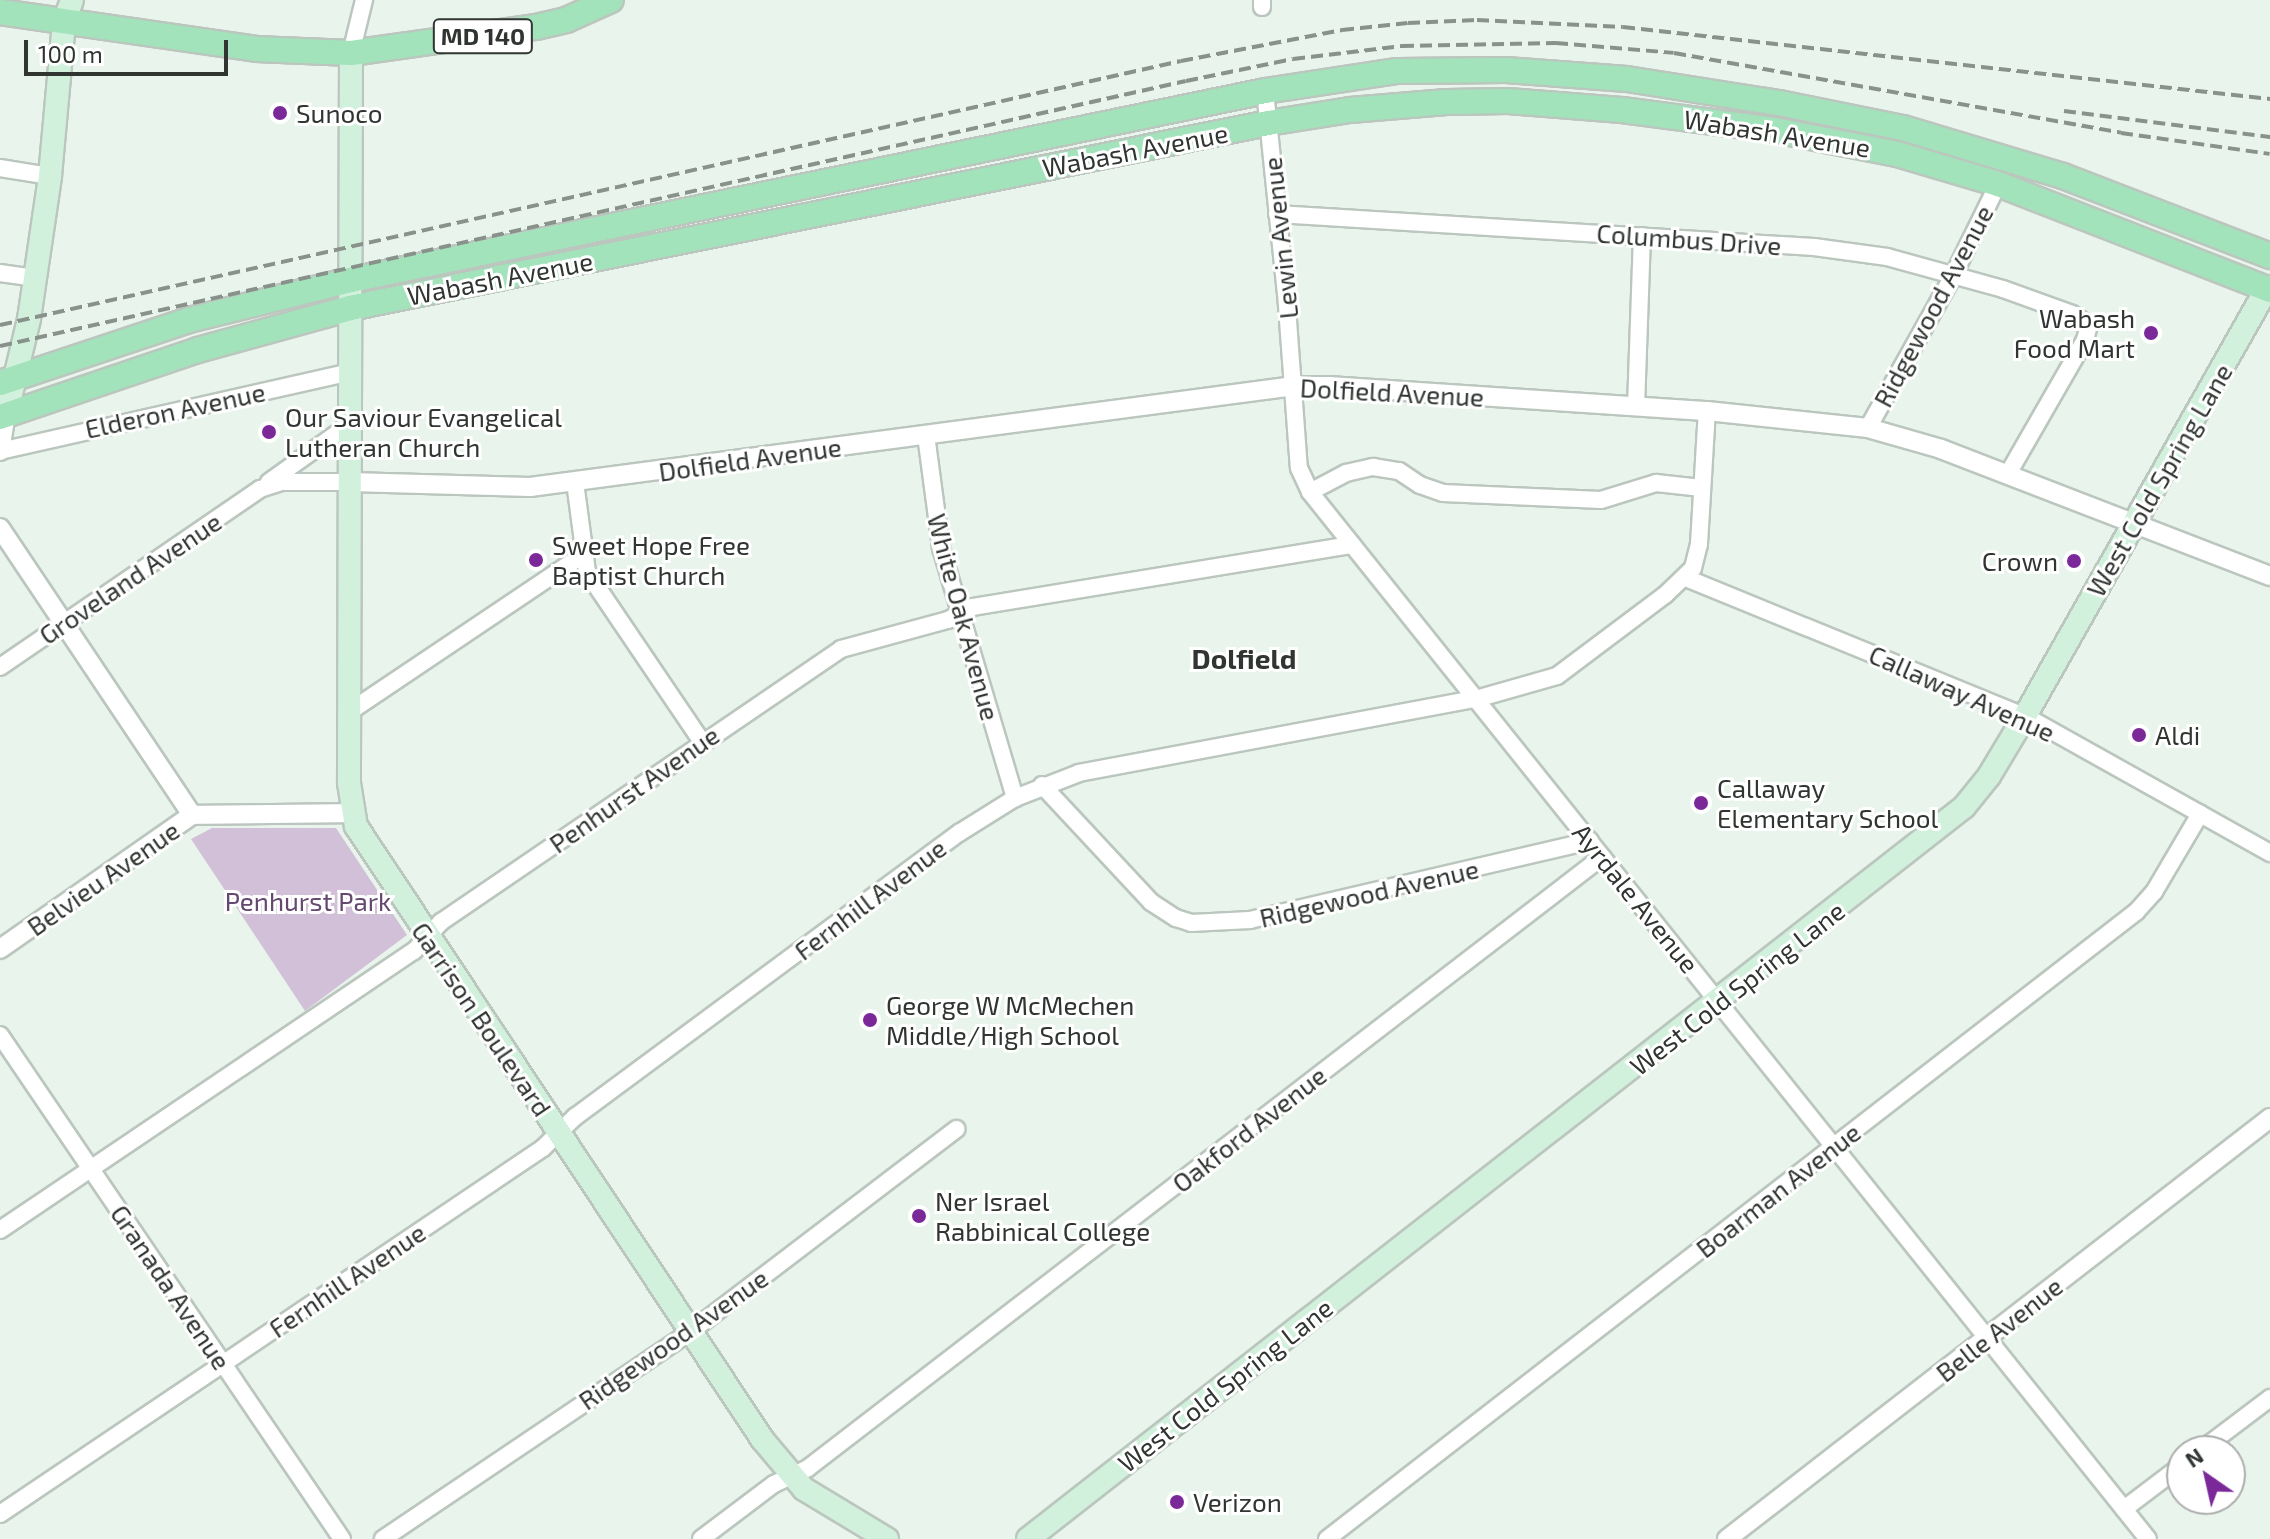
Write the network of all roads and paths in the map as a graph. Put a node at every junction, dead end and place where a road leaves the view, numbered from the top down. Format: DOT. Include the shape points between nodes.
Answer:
graph roads {
  1 [pos="364,0"];
  2 [pos="611,0"];
  3 [pos="65,7"];
  4 [pos="0,12"];
  5 [pos="351,53"];
  6 [pos="1265,91"];
  7 [pos="1268,123"];
  8 [pos="0,168"];
  9 [pos="50,176"];
  10 [pos="842,176"];
  11 [pos="1998,184"];
  12 [pos="847,208"];
  13 [pos="1277,214"];
  14 [pos="1642,236"];
  15 [pos="2270,256"];
  16 [pos="0,273"];
  17 [pos="1954,274"];
  18 [pos="35,278"];
  19 [pos="351,280"];
  20 [pos="2269,287"];
  21 [pos="350,308"];
  22 [pos="350,372"];
  23 [pos="7,381"];
  24 [pos="1294,386"];
  25 [pos="1636,407"];
  26 [pos="1707,411"];
  27 [pos="3,416"];
  28 [pos="349,425"];
  29 [pos="1868,428"];
  30 [pos="926,435"];
  31 [pos="0,451"];
  32 [pos="2008,474"];
  33 [pos="350,482"];
  34 [pos="575,482"];
  35 [pos="1702,488"];
  36 [pos="260,489"];
  37 [pos="1310,492"];
  38 [pos="2135,522"];
  39 [pos="0,528"];
  40 [pos="1352,545"];
  41 [pos="584,554"];
  42 [pos="2270,576"];
  43 [pos="1686,578"];
  44 [pos="960,613"];
  45 [pos="62,625"];
  46 [pos="0,667"];
  47 [pos="1476,699"];
  48 [pos="349,712"];
  49 [pos="2025,716"];
  50 [pos="702,742"];
  51 [pos="1042,785"];
  52 [pos="1015,798"];
  53 [pos="352,813"];
  54 [pos="2200,814"];
  55 [pos="192,815"];
  56 [pos="1590,841"];
  57 [pos="2270,853"];
  58 [pos="1602,857"];
  59 [pos="427,937"];
  60 [pos="0,949"];
  61 [pos="1719,1002"];
  62 [pos="0,1035"];
  63 [pos="2270,1118"];
  64 [pos="956,1129"];
  65 [pos="559,1133"];
  66 [pos="1834,1147"];
  67 [pos="90,1168"];
  68 [pos="0,1230"];
  69 [pos="690,1332"];
  70 [pos="1987,1338"];
  71 [pos="224,1364"];
  72 [pos="2270,1398"];
  73 [pos="2221,1435"];
  74 [pos="792,1477"];
  75 [pos="2166,1477"];
  76 [pos="2124,1509"];
  77 [pos="0,1514"];
  78 [pos="342,1539"];
  79 [pos="383,1539"];
  80 [pos="701,1539"];
  81 [pos="887,1539"];
  82 [pos="1028,1539"];
  83 [pos="1327,1539"];
  84 [pos="1727,1539"];
  85 [pos="2148,1539"];
  1 -- 5 [label="street"];
  2 -- 5 [label="main road, MD 140" via="536,27"];
  3 -- 4 [label="main road, MD 140"];
  3 -- 5 [label="main road, MD 140" via="256,49"];
  3 -- 9 [label="main road"];
  5 -- 19 [label="main road, Garrison Boulevard"];
  6 -- 7 [label="street, Lewin Avenue"];
  6 -- 10 [label="main road, Wabash Avenue"];
  6 -- 15 [label="main road, Wabash Avenue" via="1385,73 1476,69 1627,79 1765,100 2006,156"];
  7 -- 11 [label="main road, Wabash Avenue" via="1447,102 1562,104 1843,142"];
  7 -- 12 [label="main road, Wabash Avenue"];
  7 -- 13 [label="street, Lewin Avenue"];
  8 -- 9 [label="street"];
  9 -- 18 [label="main road"];
  10 -- 12 [label="main road"];
  10 -- 19 [label="main road, Wabash Avenue"];
  11 -- 17 [label="street, Ridgewood Avenue"];
  11 -- 20 [label="main road, Wabash Avenue"];
  12 -- 21 [label="main road, Wabash Avenue"];
  13 -- 14 [label="street, Columbus Drive"];
  13 -- 24 [label="street, Lewin Avenue"];
  14 -- 17 [label="street, Columbus Drive" via="1814,247 1887,257"];
  14 -- 25 [label="street"];
  16 -- 18 [label="street"];
  17 -- 29 [label="street, Ridgewood Avenue"];
  17 -- 32 [label="street, Columbus Drive" via="2072,314 2089,325"];
  18 -- 23 [label="main road"];
  19 -- 21 [label="main road, Garrison Boulevard"];
  19 -- 23 [label="main road, Wabash Avenue" via="189,320"];
  20 -- 38 [label="main road, West Cold Spring Lane"];
  21 -- 22 [label="main road, Garrison Boulevard"];
  21 -- 27 [label="main road, Wabash Avenue" via="231,340"];
  22 -- 28 [label="main road, Garrison Boulevard"];
  22 -- 31 [label="street, Elderon Avenue"];
  23 -- 27 [label="main road"];
  24 -- 25 [label="street, Dolfield Avenue"];
  24 -- 30 [label="street, Dolfield Avenue"];
  24 -- 37 [label="street, Ayrdale Avenue" via="1299,468"];
  25 -- 26 [label="street, Dolfield Avenue"];
  26 -- 29 [label="street, Dolfield Avenue"];
  26 -- 35 [label="street"];
  27 -- 31 [label="street"];
  28 -- 33 [label="main road, Garrison Boulevard"];
  28 -- 36 [label="street, Groveland Avenue"];
  29 -- 32 [label="street, Dolfield Avenue"];
  30 -- 34 [label="street, Dolfield Avenue"];
  30 -- 44 [label="street, White Oak Avenue" via="935,518"];
  32 -- 38 [label="street, Dolfield Avenue"];
  33 -- 34 [label="street, Dolfield Avenue" via="506,489"];
  33 -- 36 [label="street, Groveland Avenue" via="291,481"];
  33 -- 48 [label="main road, Garrison Boulevard"];
  34 -- 41 [label="street"];
  35 -- 37 [label="street" via="1656,483 1601,500 1443,493 1399,471 1373,467 1346,473"];
  35 -- 43 [label="street" via="1698,556"];
  36 -- 45 [label="street, Groveland Avenue"];
  37 -- 40 [label="street, Ayrdale Avenue"];
  38 -- 42 [label="street, Dolfield Avenue"];
  38 -- 49 [label="main road, West Cold Spring Lane"];
  39 -- 45 [label="street"];
  40 -- 44 [label="street, Penhurst Avenue"];
  40 -- 47 [label="street, Ayrdale Avenue"];
  41 -- 48 [label="street"];
  41 -- 50 [label="street" via="587,572"];
  43 -- 47 [label="street, Fernhill Avenue" via="1557,676"];
  43 -- 49 [label="street, Callaway Avenue"];
  44 -- 50 [label="street, Penhurst Avenue" via="841,649"];
  44 -- 52 [label="street, White Oak Avenue"];
  45 -- 46 [label="street, Groveland Avenue"];
  45 -- 55 [label="street"];
  47 -- 51 [label="street, Fernhill Avenue" via="1079,773"];
  47 -- 56 [label="street, Ayrdale Avenue"];
  48 -- 53 [label="main road, Garrison Boulevard"];
  49 -- 54 [label="street, Callaway Avenue"];
  49 -- 61 [label="main road, West Cold Spring Lane" via="1977,792 1945,826"];
  50 -- 59 [label="street, Penhurst Avenue" via="441,922"];
  51 -- 52 [label="street, Fernhill Avenue"];
  51 -- 56 [label="street, Ridgewood Avenue" via="1151,902 1191,923 1228,924"];
  52 -- 65 [label="street, Fernhill Avenue" via="933,852"];
  53 -- 55 [label="street, Belvieu Avenue"];
  53 -- 59 [label="main road, Garrison Boulevard" via="363,839"];
  54 -- 57 [label="street, Callaway Avenue"];
  54 -- 66 [label="street, Boarman Avenue" via="2146,902"];
  55 -- 60 [label="street, Belvieu Avenue"];
  56 -- 58 [label="street, Ayrdale Avenue"];
  58 -- 61 [label="street, Ayrdale Avenue"];
  58 -- 74 [label="street, Oakford Avenue"];
  59 -- 65 [label="main road, Garrison Boulevard"];
  59 -- 67 [label="street, Penhurst Avenue" via="414,951"];
  61 -- 66 [label="street, Ayrdale Avenue"];
  61 -- 82 [label="main road, West Cold Spring Lane"];
  62 -- 67 [label="street, Granada Avenue"];
  63 -- 70 [label="street, Belle Avenue"];
  64 -- 69 [label="street, Ridgewood Avenue"];
  65 -- 69 [label="main road, Garrison Boulevard"];
  65 -- 71 [label="street, Fernhill Avenue"];
  66 -- 70 [label="street, Ayrdale Avenue"];
  66 -- 83 [label="street, Boarman Avenue"];
  67 -- 68 [label="street, Penhurst Avenue"];
  67 -- 71 [label="street, Granada Avenue"];
  69 -- 74 [label="main road, Garrison Boulevard"];
  69 -- 79 [label="street, Ridgewood Avenue"];
  70 -- 76 [label="street, Ayrdale Avenue"];
  70 -- 84 [label="street, Belle Avenue"];
  71 -- 77 [label="street, Fernhill Avenue"];
  71 -- 78 [label="street, Granada Avenue"];
  72 -- 73 [label="street"];
  74 -- 80 [label="street, Oakford Avenue" via="774,1484"];
  74 -- 81 [label="main road, Garrison Boulevard" via="821,1502"];
  75 -- 76 [label="street"];
  76 -- 85 [label="street, Ayrdale Avenue"];
}
